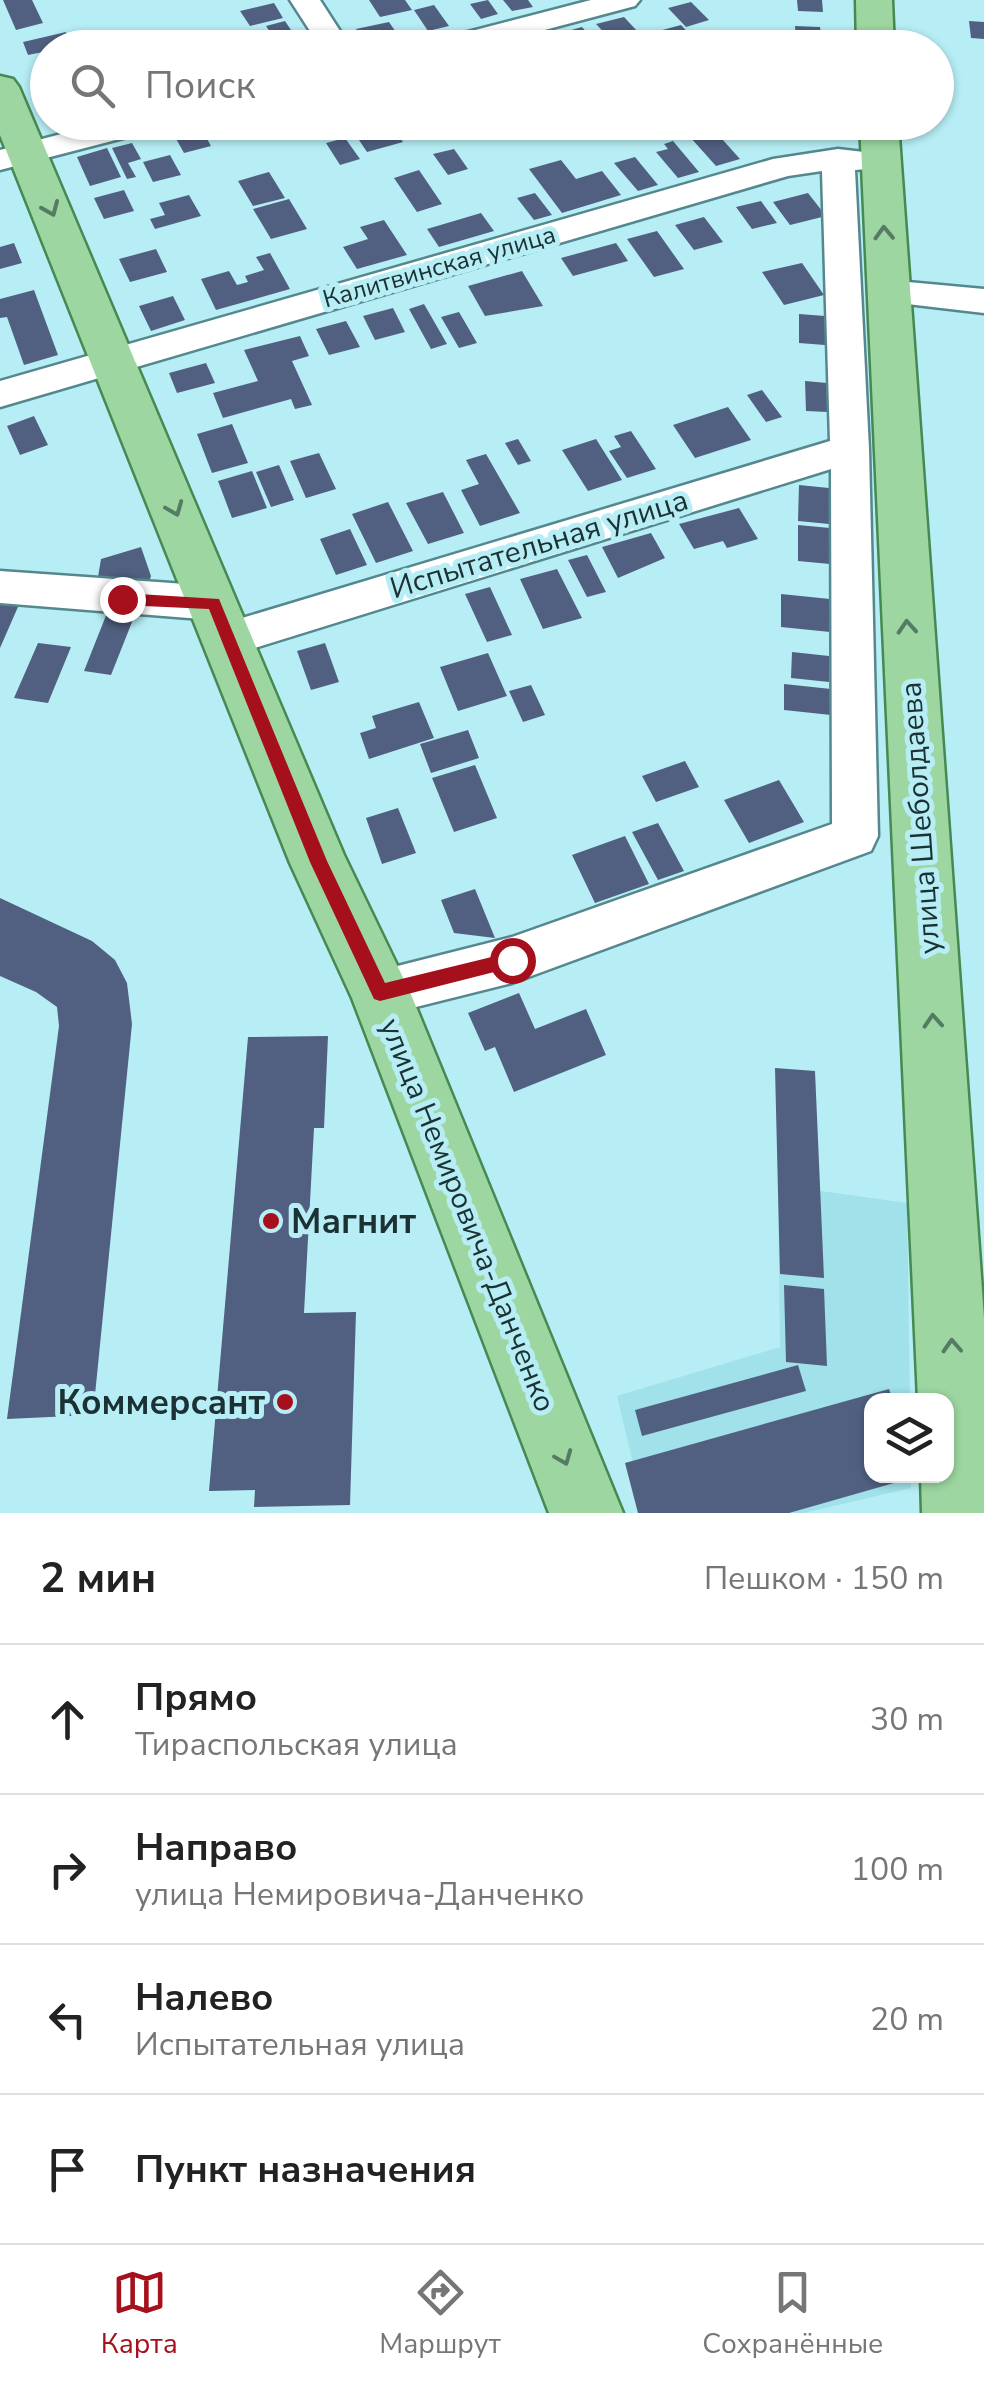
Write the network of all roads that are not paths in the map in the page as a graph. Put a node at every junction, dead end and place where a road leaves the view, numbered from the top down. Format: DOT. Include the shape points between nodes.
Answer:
graph roads {
  1 [pos="305,0"];
  2 [pos="626,0"];
  3 [pos="874,0"];
  4 [pos="324,30"];
  5 [pos="510,30"];
  6 [pos="875,30"];
  7 [pos="0,87"];
  8 [pos="77,140"];
  9 [pos="866,148"];
  10 [pos="14,156"];
  11 [pos="886,292"];
  12 [pos="984,301"];
  13 [pos="114,360"];
  14 [pos="0,394"];
  15 [pos="850,449"];
  16 [pos="0,588"];
  17 [pos="222,621"];
  18 [pos="380,992"];
  19 [pos="966,1256"];
  20 [pos="586,1513"];
  21 [pos="959,1513"];
  1 -- 4 [label="street"];
  2 -- 5 [label="street"];
  3 -- 6 [label="main road"];
  7 -- 10 [label="main road, улица Немировича-Данченко"];
  8 -- 10 [label="street"];
  11 -- 9 [label="main road, улица Шеболдаева, one-way"];
  9 -- 13 [label="street, Калитвинская улица"];
  9 -- 15 [label="street"];
  10 -- 13 [label="main road, улица Немировича-Данченко, one-way"];
  11 -- 12 [label="street"];
  19 -- 11 [label="main road, улица Шеболдаева, one-way"];
  13 -- 14 [label="street, Калитвинская улица"];
  13 -- 17 [label="main road, улица Немировича-Данченко, one-way"];
  15 -- 17 [label="street, Испытательная улица"];
  15 -- 18 [label="street" via="855,836 512,960"];
  16 -- 17 [label="street, Испытательная улица"];
  17 -- 18 [label="main road, улица Немировича-Данченко" via="319,862"];
  18 -- 20 [label="main road, улица Немировича-Данченко, one-way"];
  21 -- 19 [label="main road, улица Шеболдаева, one-way"];
}
